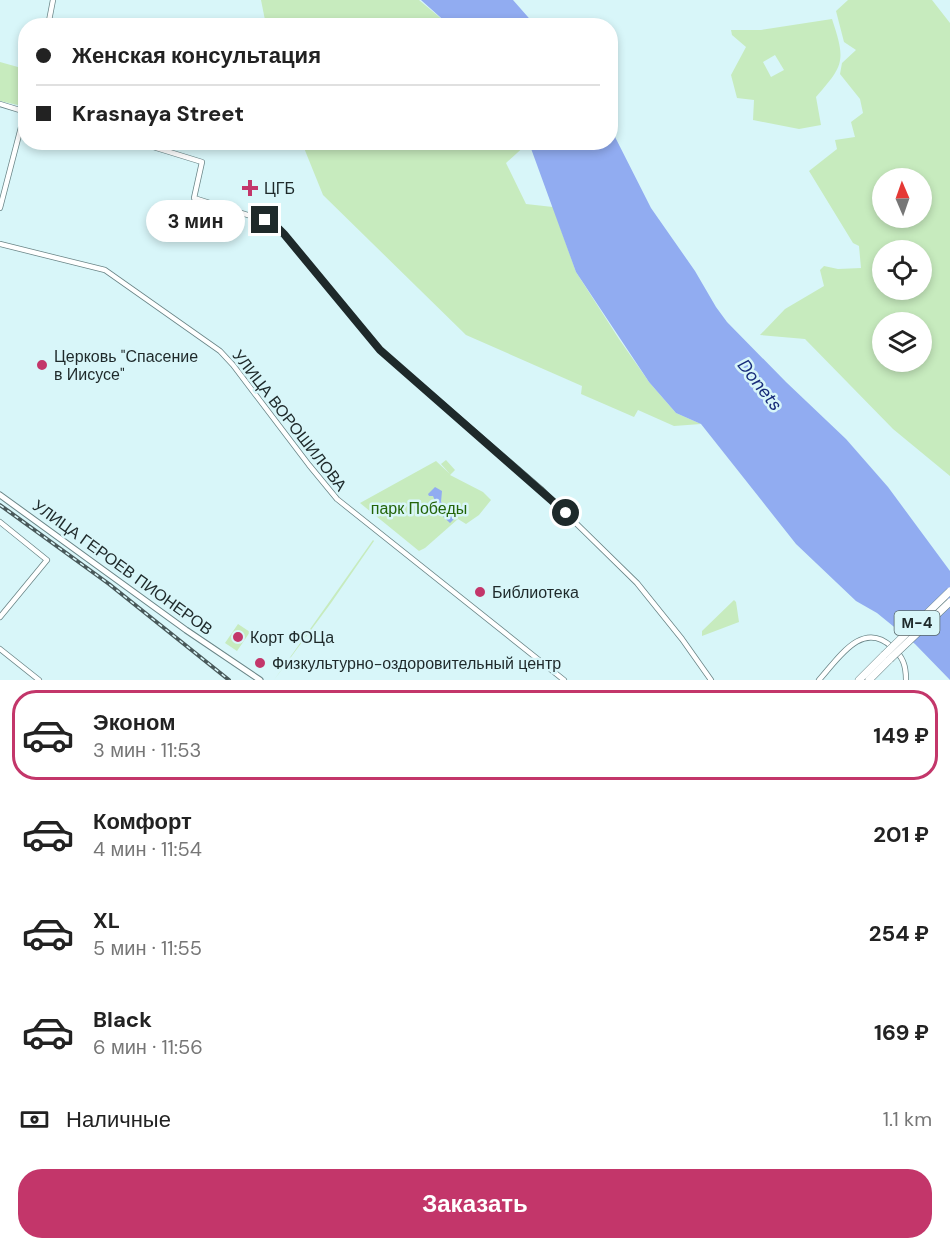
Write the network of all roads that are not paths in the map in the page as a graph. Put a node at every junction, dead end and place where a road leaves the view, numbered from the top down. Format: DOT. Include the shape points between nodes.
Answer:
graph roads {
  1 [pos="53,0"];
  2 [pos="50,18"];
  3 [pos="0,104"];
  4 [pos="18,108"];
  5 [pos="18,137"];
  6 [pos="163,150"];
  7 [pos="0,208"];
  8 [pos="0,244"];
  9 [pos="0,495"];
  10 [pos="0,522"];
  11 [pos="950,591"];
  12 [pos="950,602"];
  13 [pos="0,617"];
  14 [pos="0,649"];
  15 [pos="887,657"];
  16 [pos="39,680"];
  17 [pos="260,680"];
  18 [pos="564,680"];
  19 [pos="711,680"];
  20 [pos="819,680"];
  21 [pos="859,680"];
  22 [pos="869,680"];
  23 [pos="906,680"];
  1 -- 2 [label="street"];
  3 -- 4 [label="street"];
  5 -- 7 [label="street"];
  6 -- 19 [label="street" via="202,162 194,198 277,226 380,350 556,503 637,583"];
  8 -- 18 [label="street, УЛИЦА ВОРОШИЛОВА" via="103,269 220,351 337,499"];
  9 -- 17 [label="main road, УЛИЦА ГЕРОЕВ ПИОНЕРОВ"];
  10 -- 13 [label="street" via="47,560"];
  11 -- 15 [label="highway, М-4, bridge"];
  12 -- 15 [label="highway, М-4, bridge"];
  14 -- 16 [label="street"];
  15 -- 21 [label="highway, М-4"];
  15 -- 22 [label="highway, М-4"];
  20 -- 23 [label="street" via="856,641 873,636 900,655"];
}
